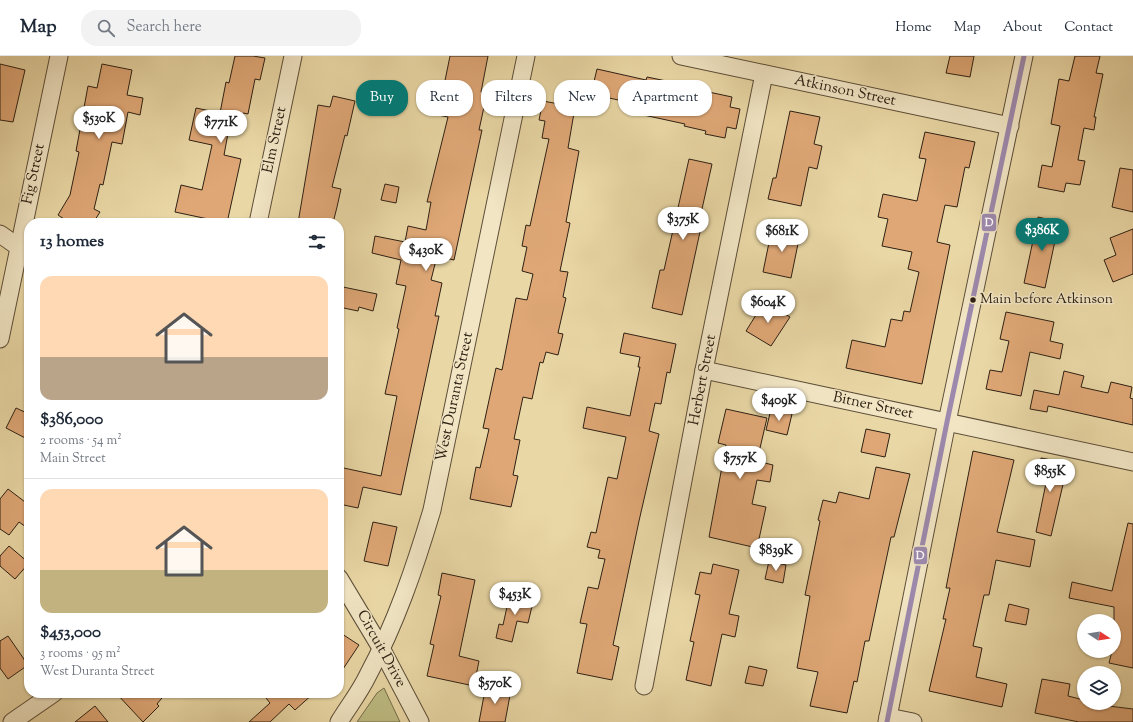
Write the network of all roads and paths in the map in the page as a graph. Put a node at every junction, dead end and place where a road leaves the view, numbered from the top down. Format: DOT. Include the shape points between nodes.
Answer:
graph roads {
  1 [pos="60,56"];
  2 [pos="292,56"];
  3 [pos="526,56"];
  4 [pos="681,56"];
  5 [pos="1024,56"];
  6 [pos="764,74"];
  7 [pos="1010,126"];
  8 [pos="30,218"];
  9 [pos="259,218"];
  10 [pos="0,234"];
  11 [pos="24,251"];
  12 [pos="0,340"];
  13 [pos="704,370"];
  14 [pos="947,422"];
  15 [pos="1133,462"];
  16 [pos="344,586"];
  17 [pos="381,648"];
  18 [pos="644,686"];
  19 [pos="47,698"];
  20 [pos="888,719"];
  21 [pos="12,722"];
  22 [pos="339,722"];
  23 [pos="420,722"];
  24 [pos="913,722"];
  1 -- 8 [label="street, Fig Street"];
  2 -- 9 [label="street, Elm Street"];
  3 -- 17 [label="street, West Duranta Street" via="432,510 417,561"];
  4 -- 6 [label="street, Atkinson Street"];
  5 -- 7 [label="street"];
  6 -- 7 [label="street, Atkinson Street"];
  6 -- 13 [label="street, Herbert Street"];
  7 -- 14 [label="street"];
  10 -- 11 [label="street"];
  11 -- 12 [label="street, Fig Street"];
  13 -- 14 [label="street, Bitner Street"];
  13 -- 18 [label="street, Herbert Street"];
  14 -- 15 [label="street, Bitner Street"];
  14 -- 20 [label="street"];
  16 -- 17 [label="street, Circuit Drive"];
  17 -- 22 [label="street, West Duranta Street" via="368,676"];
  17 -- 23 [label="street, Circuit Drive"];
  19 -- 21 [label="street"];
  20 -- 24 [label="street"];
}
